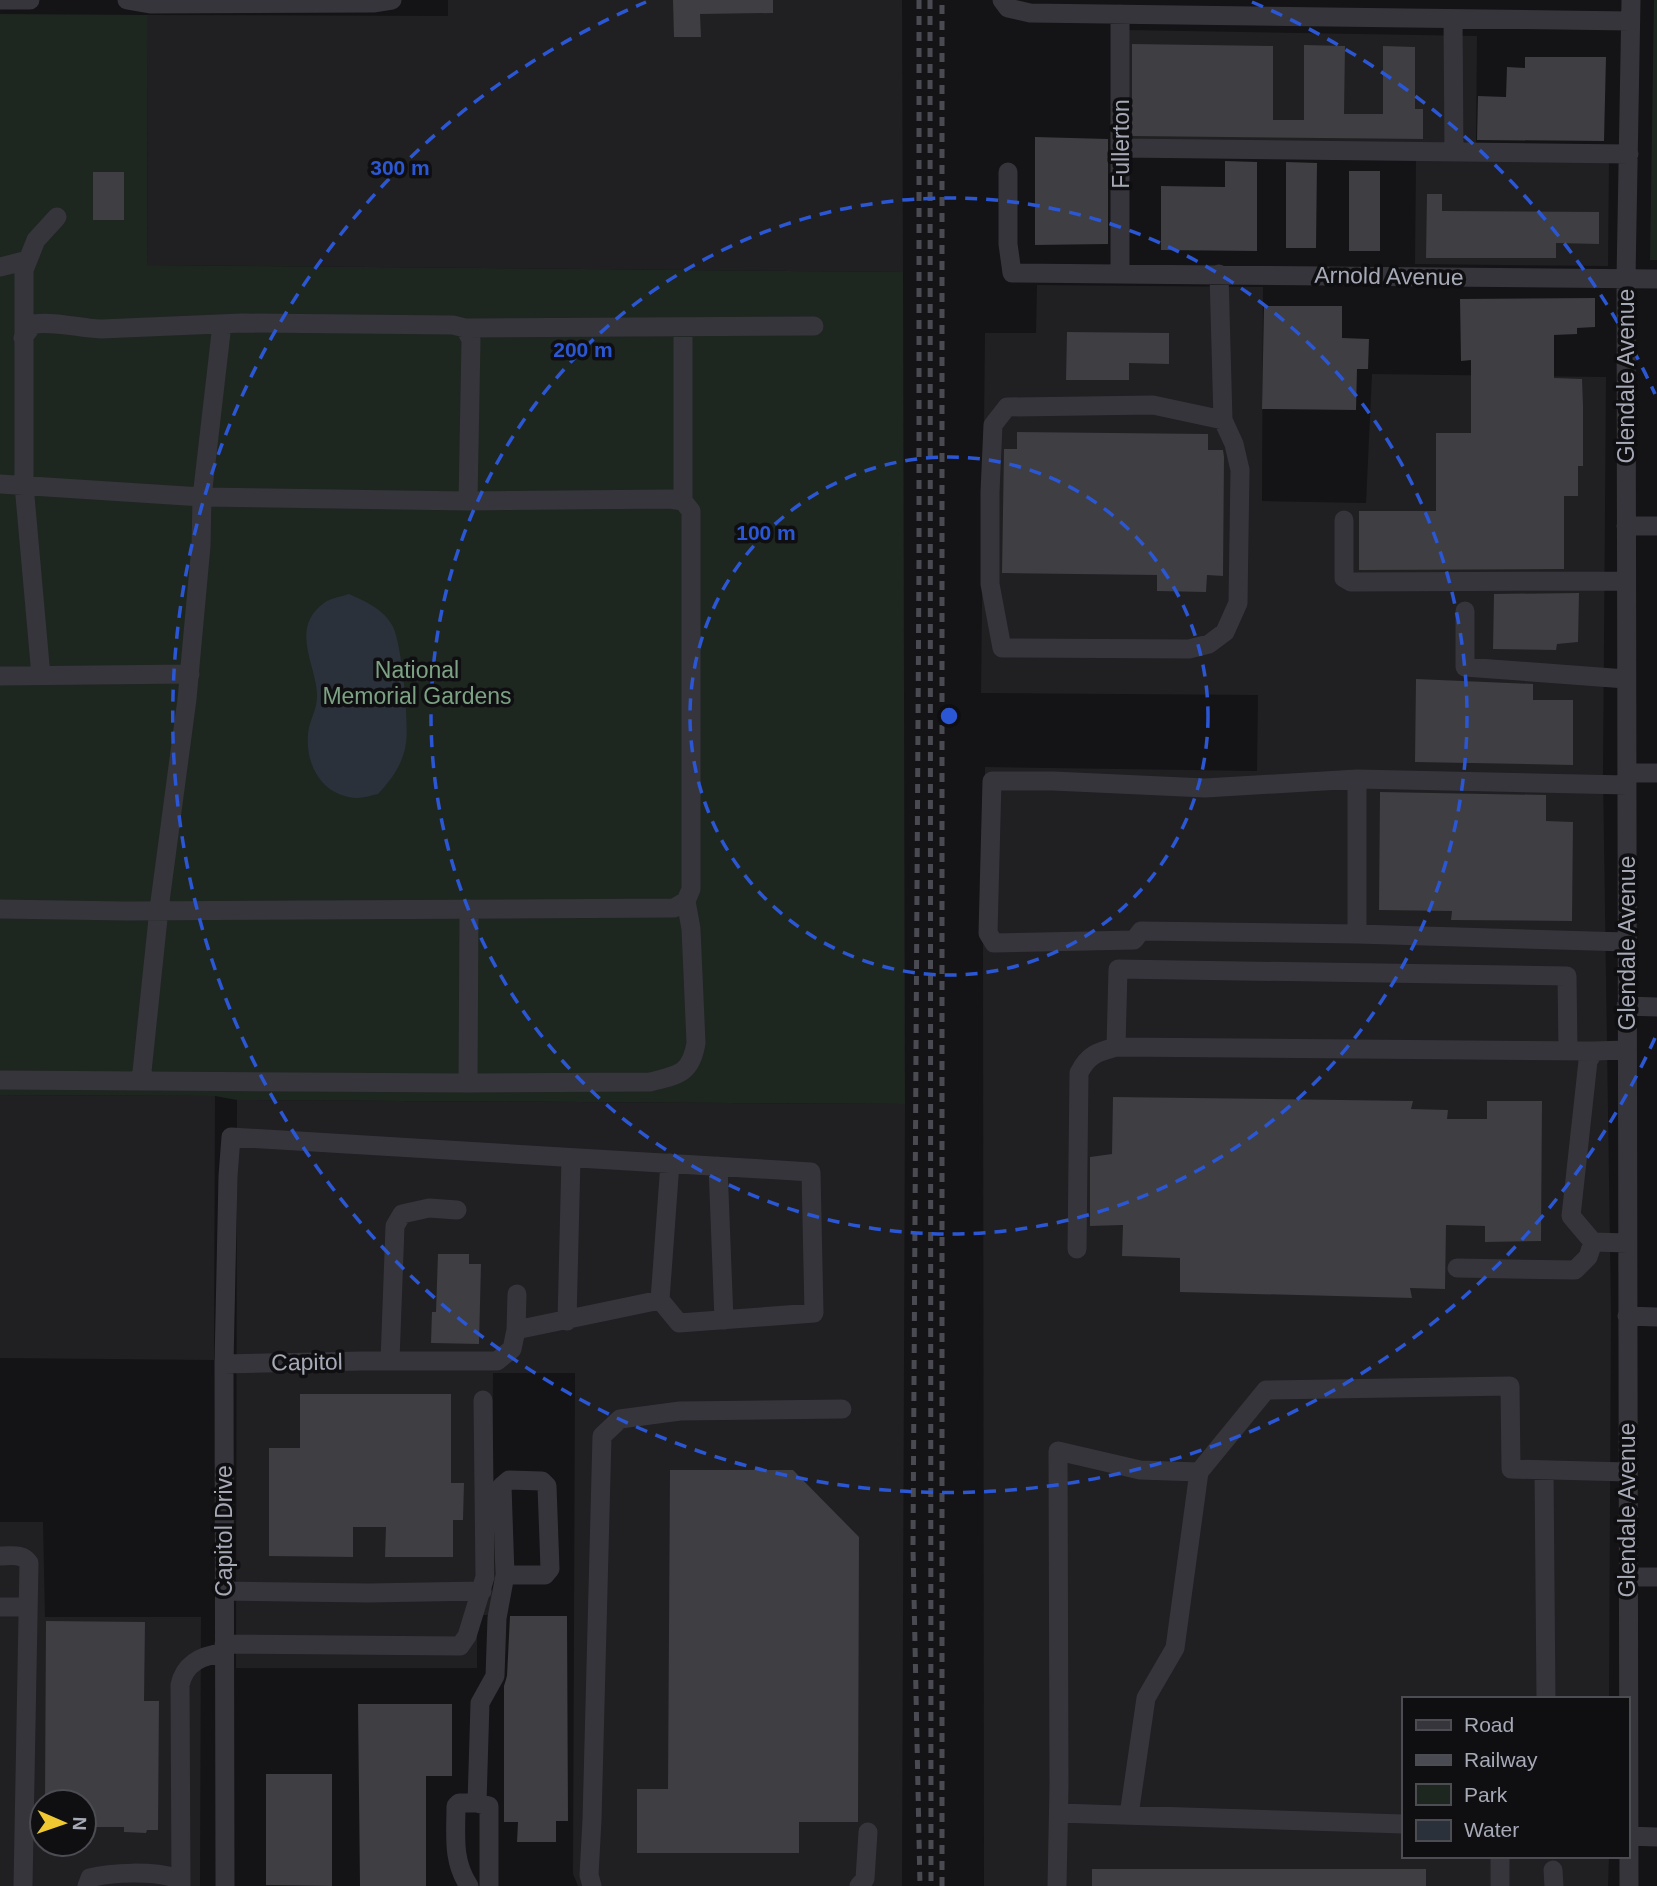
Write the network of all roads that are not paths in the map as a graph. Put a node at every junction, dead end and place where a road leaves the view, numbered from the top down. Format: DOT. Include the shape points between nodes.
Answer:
graph roads {
  1 [pos="0,0"];
  2 [pos="30,0"];
  3 [pos="127,0"];
  4 [pos="392,0"];
  5 [pos="1002,0"];
  6 [pos="1631,0"];
  7 [pos="1514,10"];
  8 [pos="1120,14"];
  9 [pos="1453,19"];
  10 [pos="1630,21"];
  11 [pos="1121,148"];
  12 [pos="1454,152"];
  13 [pos="1629,154"];
  14 [pos="1008,172"];
  15 [pos="57,217"];
  16 [pos="28,260"];
  17 [pos="0,267"];
  18 [pos="1120,274"];
  19 [pos="1219,274"];
  20 [pos="1626,279"];
  21 [pos="1657,279"];
  22 [pos="222,324"];
  23 [pos="814,326"];
  24 [pos="683,327"];
  25 [pos="464,328"];
  26 [pos="23,338"];
  27 [pos="1223,420"];
  28 [pos="0,484"];
  29 [pos="24,485"];
  30 [pos="202,497"];
  31 [pos="682,500"];
  32 [pos="468,501"];
  33 [pos="1344,520"];
  34 [pos="1626,526"];
  35 [pos="1657,526"];
  36 [pos="1626,581"];
  37 [pos="1465,611"];
  38 [pos="190,674"];
  39 [pos="0,676"];
  40 [pos="41,676"];
  41 [pos="1626,679"];
  42 [pos="1657,773"];
  43 [pos="1357,779"];
  44 [pos="1627,779"];
  45 [pos="685,901"];
  46 [pos="0,909"];
  47 [pos="159,909"];
  48 [pos="469,909"];
  49 [pos="1357,934"];
  50 [pos="1626,942"];
  51 [pos="1626,1006"];
  52 [pos="1657,1007"];
  53 [pos="1116,1047"];
  54 [pos="1626,1050"];
  55 [pos="1568,1051"];
  56 [pos="1594,1051"];
  57 [pos="0,1080"];
  58 [pos="141,1081"];
  59 [pos="468,1083"];
  60 [pos="571,1158"];
  61 [pos="670,1163"];
  62 [pos="718,1166"];
  63 [pos="457,1210"];
  64 [pos="1593,1242"];
  65 [pos="1627,1243"];
  66 [pos="1077,1249"];
  67 [pos="1457,1268"];
  68 [pos="517,1294"];
  69 [pos="660,1300"];
  70 [pos="1627,1316"];
  71 [pos="1657,1317"];
  72 [pos="724,1320"];
  73 [pos="567,1321"];
  74 [pos="516,1330"];
  75 [pos="390,1361"];
  76 [pos="223,1364"];
  77 [pos="483,1400"];
  78 [pos="842,1409"];
  79 [pos="1544,1470"];
  80 [pos="1199,1472"];
  81 [pos="1627,1472"];
  82 [pos="0,1556"];
  83 [pos="505,1575"];
  84 [pos="1628,1577"];
  85 [pos="1657,1577"];
  86 [pos="224,1591"];
  87 [pos="482,1591"];
  88 [pos="28,1606"];
  89 [pos="0,1607"];
  90 [pos="224,1648"];
  91 [pos="1546,1697"];
  92 [pos="1628,1697"];
  93 [pos="483,1804"];
  94 [pos="1059,1813"];
  95 [pos="1129,1815"];
  96 [pos="1402,1824"];
  97 [pos="869,1832"];
  98 [pos="1629,1836"];
  99 [pos="1657,1837"];
  100 [pos="1500,1858"];
  101 [pos="1628,1858"];
  102 [pos="23,1886"];
  103 [pos="87,1886"];
  104 [pos="180,1886"];
  105 [pos="225,1886"];
  106 [pos="469,1886"];
  107 [pos="489,1886"];
  108 [pos="592,1886"];
  109 [pos="859,1886"];
  110 [pos="1057,1886"];
  111 [pos="1500,1886"];
  112 [pos="1629,1886"];
  1 -- 2 [label="street"];
  3 -- 4 [label="street" via="373,4"];
  5 -- 8 [label="street" via="1008,8 1030,13"];
  6 -- 10 [label="street, Glendale Avenue"];
  7 -- 9 [label="street"];
  7 -- 10 [label="street"];
  8 -- 9 [label="street"];
  8 -- 11 [label="street, Fullerton"];
  9 -- 12 [label="street"];
  10 -- 13 [label="street, Glendale Avenue"];
  11 -- 12 [label="street"];
  11 -- 18 [label="street, Fullerton"];
  12 -- 13 [label="street"];
  13 -- 20 [label="street, Glendale Avenue"];
  14 -- 18 [label="street, Arnold Avenue" via="1012,273"];
  15 -- 16 [label="street" via="36,240"];
  16 -- 17 [label="street"];
  16 -- 26 [label="street"];
  18 -- 19 [label="street, Arnold Avenue"];
  19 -- 20 [label="street, Arnold Avenue"];
  19 -- 27 [label="street"];
  20 -- 21 [label="street, Arnold Avenue"];
  20 -- 34 [label="street, Glendale Avenue"];
  22 -- 25 [label="street"];
  22 -- 26 [label="street" via="101,329 51,321 33,324"];
  22 -- 30 [label="street"];
  23 -- 24 [label="street"];
  24 -- 25 [label="street"];
  24 -- 31 [label="street"];
  25 -- 32 [label="street" via="471,340"];
  26 -- 29 [label="street"];
  27 -- 27 [label="street" via="1240,470 1238,603 1224,632 1209,644 1189,649 1002,648 990,584 990,492 993,425 1007,407 1153,405"];
  28 -- 29 [label="street"];
  29 -- 30 [label="street"];
  29 -- 40 [label="street"];
  30 -- 32 [label="street"];
  30 -- 38 [label="street"];
  31 -- 32 [label="street"];
  31 -- 45 [label="street" via="691,511 691,889"];
  33 -- 36 [label="street" via="1344,578 1351,582"];
  34 -- 35 [label="street"];
  34 -- 36 [label="street, Glendale Avenue"];
  36 -- 41 [label="street, Glendale Avenue"];
  37 -- 41 [label="street" via="1465,667"];
  38 -- 40 [label="street"];
  38 -- 47 [label="street"];
  39 -- 40 [label="street"];
  41 -- 44 [label="street, Glendale Avenue"];
  42 -- 44 [label="street"];
  43 -- 44 [label="street"];
  43 -- 49 [label="street"];
  43 -- 49 [label="street" via="1205,788 992,781 988,933 994,943 1134,940 1141,931"];
  44 -- 50 [label="street, Glendale Avenue"];
  45 -- 48 [label="street" via="674,908"];
  45 -- 59 [label="street" via="691,929 696,1043 693,1060 677,1075 650,1082"];
  46 -- 47 [label="street"];
  47 -- 48 [label="street"];
  47 -- 58 [label="street"];
  48 -- 59 [label="street"];
  49 -- 50 [label="street"];
  50 -- 51 [label="street, Glendale Avenue"];
  51 -- 52 [label="street"];
  51 -- 54 [label="street, Glendale Avenue"];
  53 -- 55 [label="street"];
  53 -- 55 [label="street" via="1118,969 1567,976"];
  53 -- 66 [label="street" via="1095,1052 1079,1073"];
  54 -- 56 [label="street"];
  54 -- 65 [label="street, Glendale Avenue"];
  55 -- 56 [label="street"];
  56 -- 64 [label="street" via="1588,1062 1572,1216"];
  57 -- 58 [label="street"];
  58 -- 59 [label="street"];
  60 -- 61 [label="street"];
  60 -- 73 [label="street"];
  60 -- 76 [label="street, Capitol Drive" via="232,1137"];
  61 -- 62 [label="street"];
  61 -- 69 [label="street"];
  62 -- 72 [label="street"];
  62 -- 72 [label="street" via="811,1172 814,1312"];
  63 -- 75 [label="street" via="429,1208 402,1214 395,1226"];
  64 -- 65 [label="street"];
  64 -- 67 [label="street" via="1588,1257 1575,1270"];
  65 -- 70 [label="street, Glendale Avenue"];
  68 -- 74 [label="street"];
  69 -- 72 [label="street" via="679,1323"];
  69 -- 73 [label="street"];
  70 -- 71 [label="street"];
  70 -- 81 [label="street, Glendale Avenue"];
  73 -- 74 [label="street"];
  74 -- 75 [label="street, Capitol" via="512,1349 497,1361"];
  75 -- 76 [label="street, Capitol"];
  76 -- 86 [label="street, Capitol Drive"];
  77 -- 87 [label="street"];
  78 -- 108 [label="street" via="680,1411 620,1419 602,1436"];
  79 -- 80 [label="street" via="1511,1469 1510,1386 1266,1390"];
  79 -- 81 [label="street"];
  79 -- 91 [label="street"];
  80 -- 94 [label="street" via="1140,1470 1058,1451"];
  80 -- 95 [label="street" via="1175,1648 1146,1698"];
  81 -- 84 [label="street, Glendale Avenue"];
  82 -- 88 [label="street" via="21,1556 29,1563"];
  83 -- 83 [label="street" via="502,1486 509,1480 542,1481 547,1486 550,1569 545,1575"];
  83 -- 93 [label="street" via="497,1618 495,1676 480,1703"];
  84 -- 85 [label="street"];
  84 -- 92 [label="street, Glendale Avenue"];
  86 -- 87 [label="street"];
  86 -- 90 [label="street, Capitol Drive"];
  87 -- 90 [label="street" via="460,1646"];
  88 -- 89 [label="street"];
  88 -- 102 [label="street"];
  90 -- 104 [label="street" via="186,1668 180,1685"];
  90 -- 105 [label="street, Capitol Drive"];
  93 -- 106 [label="street" via="456,1805 456,1855"];
  93 -- 107 [label="street"];
  94 -- 95 [label="street"];
  94 -- 110 [label="street"];
  95 -- 96 [label="street"];
  97 -- 109 [label="street" via="865,1879"];
  98 -- 99 [label="street"];
  100 -- 111 [label="street"];
  101 -- 112 [label="street, Glendale Avenue"];
  103 -- 104 [label="street" via="90,1878 103,1875 164,1875 175,1878"];
}
